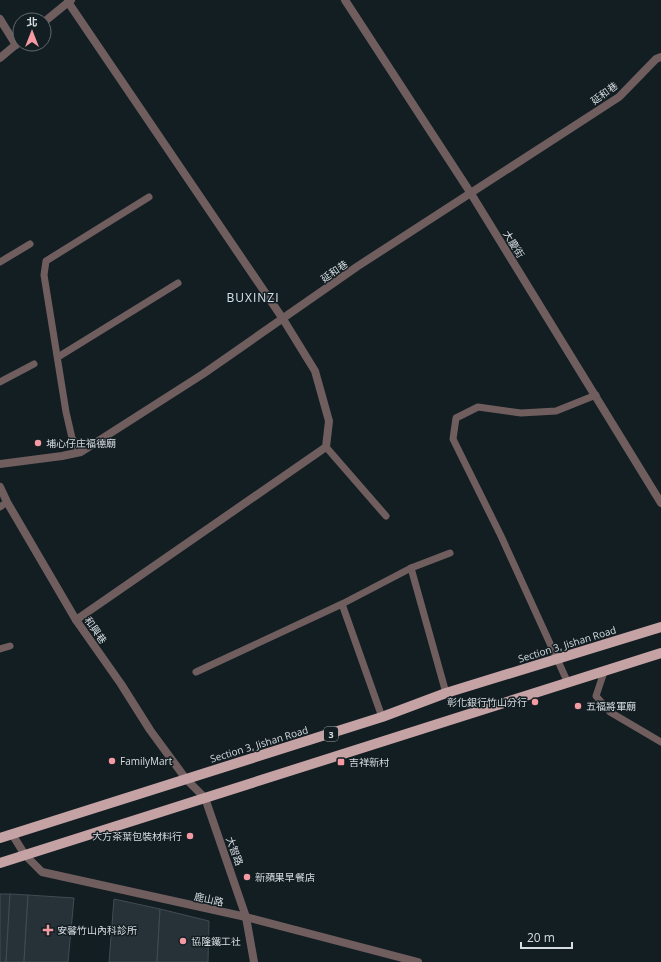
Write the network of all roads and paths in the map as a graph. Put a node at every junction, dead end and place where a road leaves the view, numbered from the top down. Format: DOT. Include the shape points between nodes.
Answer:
graph roads {
  1 [pos="345,0"];
  2 [pos="69,1"];
  3 [pos="52,15"];
  4 [pos="0,19"];
  5 [pos="12,35"];
  6 [pos="12,48"];
  7 [pos="661,56"];
  8 [pos="0,58"];
  9 [pos="470,192"];
  10 [pos="149,197"];
  11 [pos="30,244"];
  12 [pos="0,262"];
  13 [pos="178,283"];
  14 [pos="283,319"];
  15 [pos="58,357"];
  16 [pos="34,364"];
  17 [pos="0,382"];
  18 [pos="596,395"];
  19 [pos="326,447"];
  20 [pos="81,452"];
  21 [pos="0,464"];
  22 [pos="0,487"];
  23 [pos="661,503"];
  24 [pos="4,505"];
  25 [pos="386,516"];
  26 [pos="450,553"];
  27 [pos="411,568"];
  28 [pos="342,604"];
  29 [pos="76,620"];
  30 [pos="661,628"];
  31 [pos="10,646"];
  32 [pos="0,649"];
  33 [pos="661,653"];
  34 [pos="558,660"];
  35 [pos="196,672"];
  36 [pos="604,672"];
  37 [pos="568,683"];
  38 [pos="446,693"];
  39 [pos="382,717"];
  40 [pos="661,742"];
  41 [pos="186,779"];
  42 [pos="205,798"];
  43 [pos="12,834"];
  44 [pos="0,838"];
  45 [pos="25,855"];
  46 [pos="0,863"];
  47 [pos="246,918"];
  48 [pos="254,962"];
  49 [pos="418,962"];
  1 -- 9 [label="street, 大慶街"];
  2 -- 3 [label="street"];
  2 -- 14 [label="street"];
  4 -- 5 [label="street"];
  6 -- 8 [label="street"];
  7 -- 9 [label="street, 延和巷" via="619,97"];
  9 -- 14 [label="street, 延和巷"];
  9 -- 18 [label="street, 大慶街"];
  10 -- 15 [label="lane" via="46,261 44,275"];
  11 -- 12 [label="lane"];
  13 -- 15 [label="lane"];
  14 -- 19 [label="street" via="315,371 329,421"];
  14 -- 20 [label="street, 延和巷"];
  15 -- 20 [label="lane" via="72,438"];
  16 -- 17 [label="lane"];
  18 -- 23 [label="street, 大慶街"];
  18 -- 34 [label="lane" via="556,411 521,413 478,407 456,418 453,439"];
  19 -- 25 [label="lane"];
  19 -- 29 [label="street"];
  20 -- 21 [label="street, 延和巷"];
  22 -- 24 [label="street, 和興巷"];
  24 -- 29 [label="street, 和興巷"];
  26 -- 27 [label="lane"];
  27 -- 28 [label="lane"];
  27 -- 38 [label="lane"];
  28 -- 35 [label="lane"];
  28 -- 39 [label="lane"];
  29 -- 41 [label="street, 和興巷"];
  30 -- 34 [label="main road, Section 3, Jishan Road / 3"];
  31 -- 32 [label="lane"];
  33 -- 36 [label="main road, 3"];
  34 -- 37 [label="lane"];
  34 -- 38 [label="main road, Section 3, Jishan Road / 3"];
  36 -- 37 [label="main road, 3"];
  36 -- 40 [label="lane" via="596,696 610,712"];
  37 -- 42 [label="main road, 3"];
  38 -- 39 [label="main road, Section 3, Jishan Road / 3"];
  39 -- 41 [label="main road, Section 3, Jishan Road / 3"];
  41 -- 42 [label="street, 大智路"];
  41 -- 43 [label="main road, Section 3, Jishan Road / 3"];
  42 -- 45 [label="main road, 3"];
  42 -- 47 [label="street, 大智路"];
  43 -- 44 [label="main road, Section 3, Jishan Road / 3"];
  43 -- 45 [label="street, 鹿山路"];
  45 -- 46 [label="main road, 3"];
  45 -- 47 [label="street, 鹿山路" via="42,872"];
  47 -- 48 [label="street, 大智路"];
  47 -- 49 [label="street, 鹿山路"];
}
